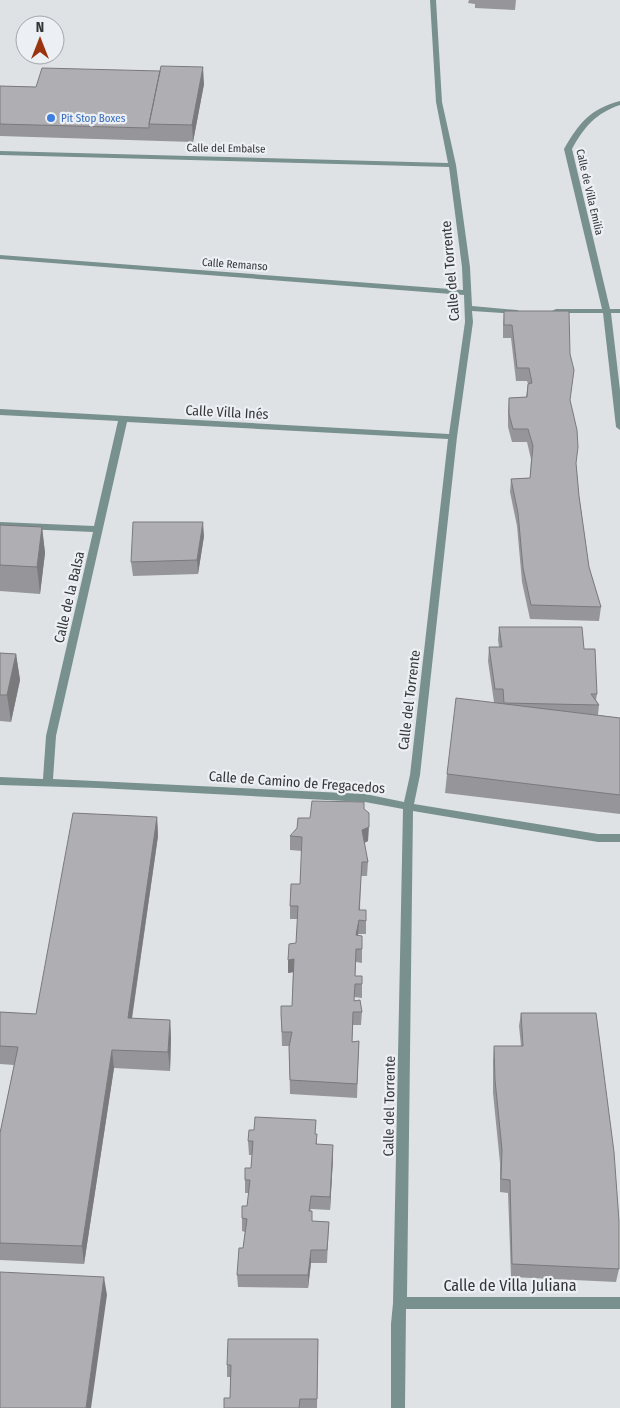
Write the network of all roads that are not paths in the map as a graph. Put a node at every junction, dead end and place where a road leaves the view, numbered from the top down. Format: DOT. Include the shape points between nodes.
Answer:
graph roads {
  1 [pos="433,0"];
  2 [pos="620,103"];
  3 [pos="0,153"];
  4 [pos="452,165"];
  5 [pos="0,257"];
  6 [pos="468,293"];
  7 [pos="467,308"];
  8 [pos="607,311"];
  9 [pos="620,311"];
  10 [pos="525,312"];
  11 [pos="543,312"];
  12 [pos="0,412"];
  13 [pos="123,420"];
  14 [pos="620,427"];
  15 [pos="453,437"];
  16 [pos="0,525"];
  17 [pos="98,529"];
  18 [pos="0,781"];
  19 [pos="48,782"];
  20 [pos="408,805"];
  21 [pos="620,838"];
  22 [pos="620,1303"];
  23 [pos="400,1304"];
  24 [pos="398,1408"];
  1 -- 4 [label="street, Calle del Torrente" via="439,102"];
  2 -- 8 [label="street, Calle de Villa Emilia" via="594,114 580,125 568,149"];
  3 -- 4 [label="street, Calle del Embalse"];
  4 -- 6 [label="street, Calle del Torrente"];
  5 -- 6 [label="street, Calle Remanso"];
  6 -- 7 [label="street, Calle del Torrente"];
  7 -- 10 [label="street"];
  7 -- 15 [label="street, Calle del Torrente" via="469,322"];
  8 -- 9 [label="street"];
  8 -- 11 [label="street"];
  8 -- 14 [label="street, Calle de Villa Emilia"];
  12 -- 13 [label="street, Calle Villa Inés"];
  13 -- 15 [label="street, Calle Villa Inés"];
  13 -- 17 [label="street, Calle de la Balsa"];
  15 -- 20 [label="street, Calle del Torrente" via="415,775"];
  16 -- 17 [label="street"];
  17 -- 19 [label="street, Calle de la Balsa" via="51,736"];
  18 -- 19 [label="street, Calle de Camino de Fregacedos"];
  19 -- 20 [label="street, Calle de Camino de Fregacedos" via="365,798"];
  20 -- 21 [label="street, Calle de Camino de Fregacedos" via="453,815"];
  20 -- 23 [label="street, Calle del Torrente"];
  22 -- 23 [label="street, Calle de Villa Juliana"];
  23 -- 24 [label="street, Calle del Torrente"];
}
